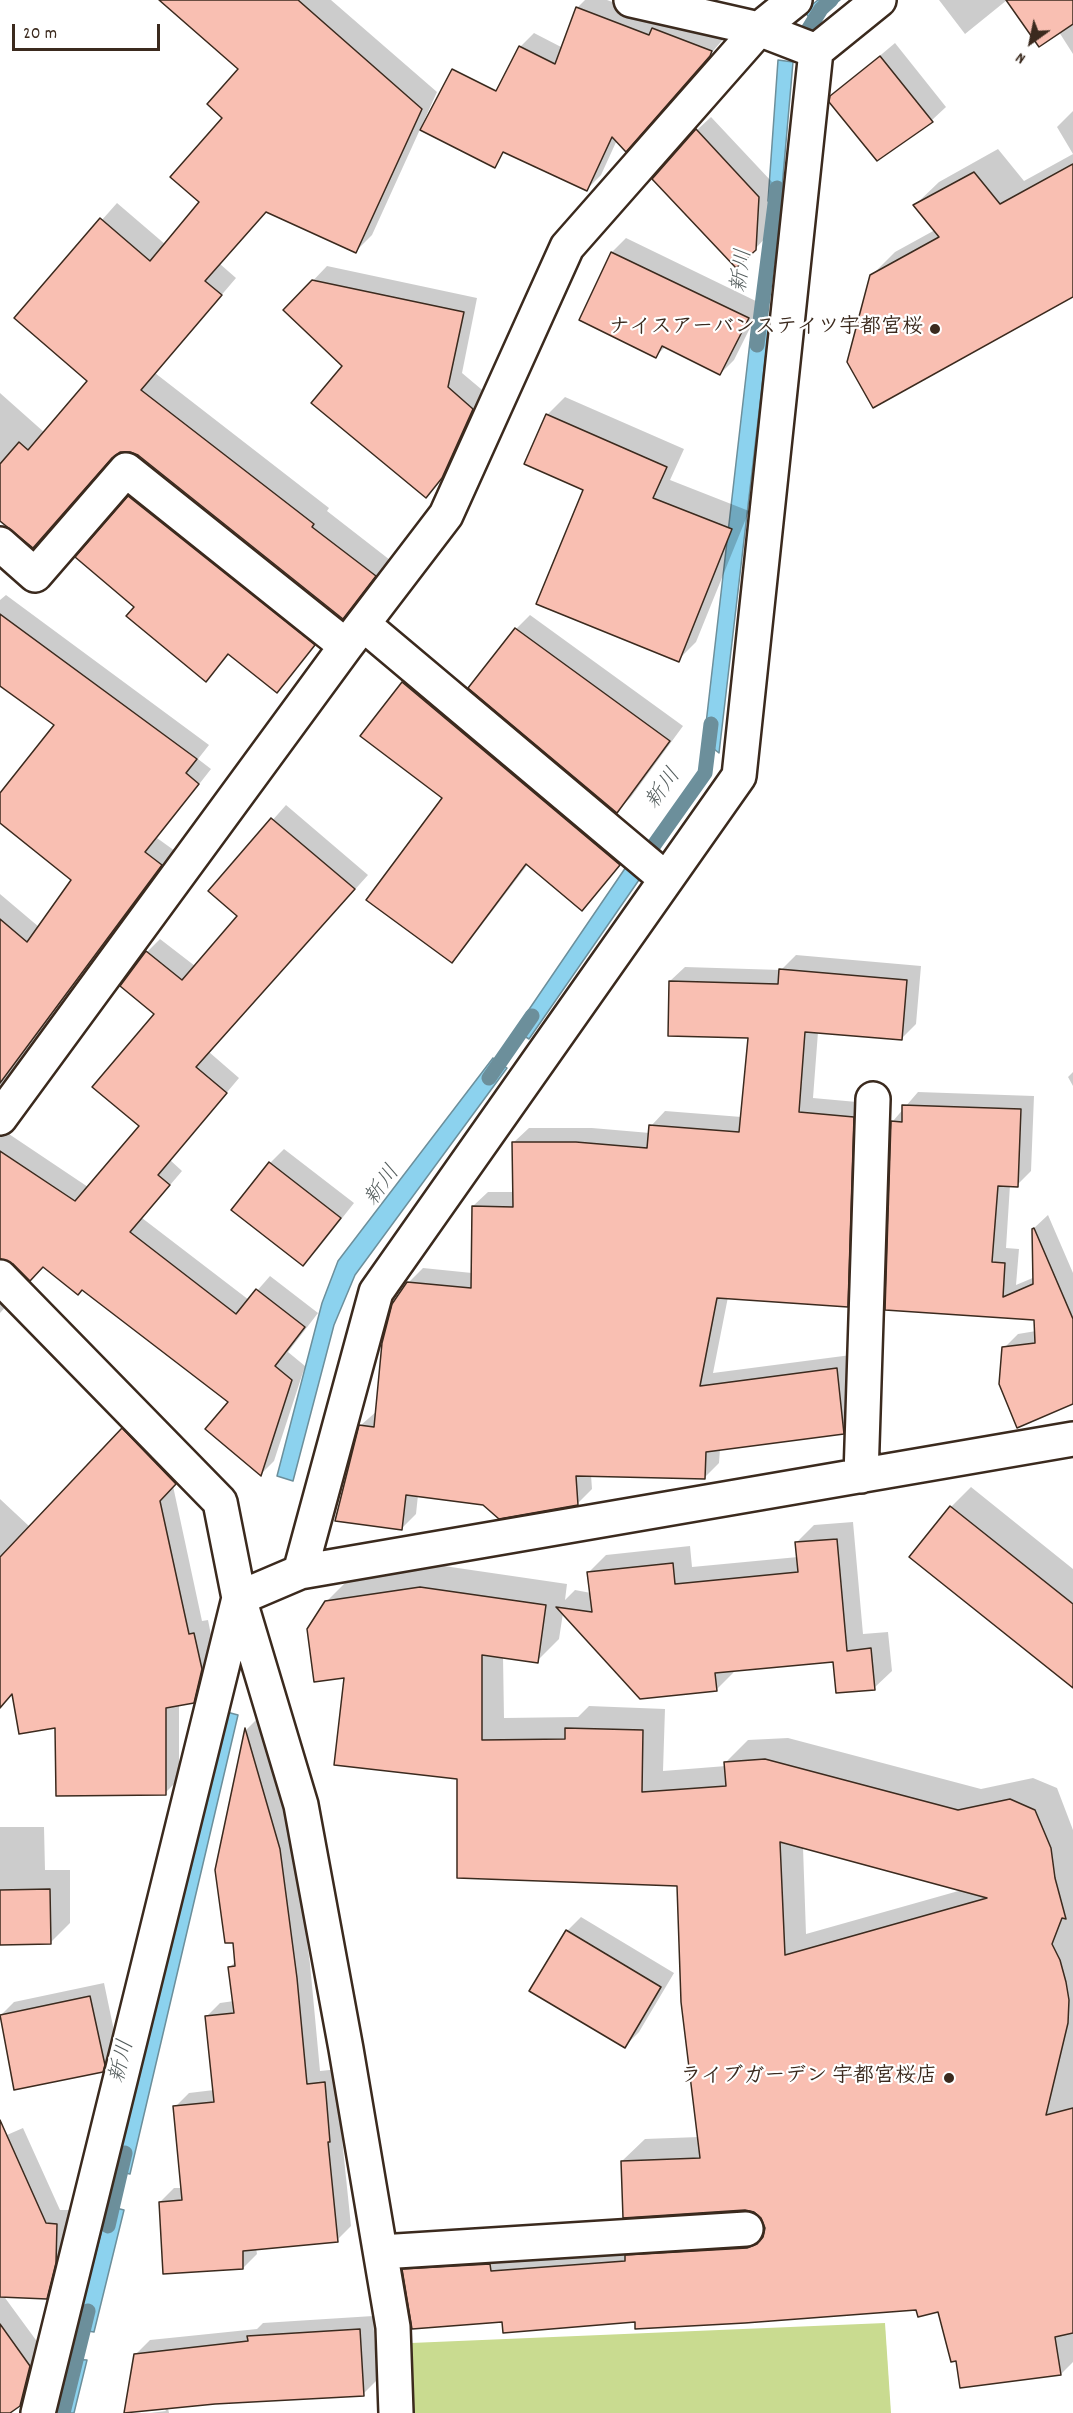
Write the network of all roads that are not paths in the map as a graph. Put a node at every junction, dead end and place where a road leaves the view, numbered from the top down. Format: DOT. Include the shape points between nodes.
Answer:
graph roads {
  1 [pos="631,0"];
  2 [pos="795,0"];
  3 [pos="879,0"];
  4 [pos="768,32"];
  5 [pos="814,50"];
  6 [pos="0,544"];
  7 [pos="355,635"];
  8 [pos="664,878"];
  9 [pos="873,1099"];
  10 [pos="0,1118"];
  11 [pos="0,1277"];
  12 [pos="1073,1439"];
  13 [pos="861,1476"];
  14 [pos="300,1572"];
  15 [pos="239,1598"];
  16 [pos="746,2229"];
  17 [pos="381,2252"];
  18 [pos="38,2413"];
  19 [pos="396,2413"];
  1 -- 4 [label="street"];
  2 -- 4 [label="street"];
  3 -- 5 [label="street"];
  4 -- 5 [label="street"];
  4 -- 7 [label="street" via="567,247 446,514"];
  5 -- 8 [label="street" via="739,776"];
  6 -- 7 [label="street" via="35,575 126,470"];
  7 -- 8 [label="street"];
  7 -- 10 [label="street"];
  8 -- 14 [label="street" via="376,1292"];
  9 -- 13 [label="street"];
  11 -- 15 [label="street" via="220,1502"];
  12 -- 13 [label="street"];
  13 -- 14 [label="street"];
  14 -- 15 [label="street"];
  15 -- 17 [label="street" via="301,1805"];
  15 -- 18 [label="street"];
  16 -- 17 [label="street"];
  17 -- 19 [label="street" via="393,2327"];
}
